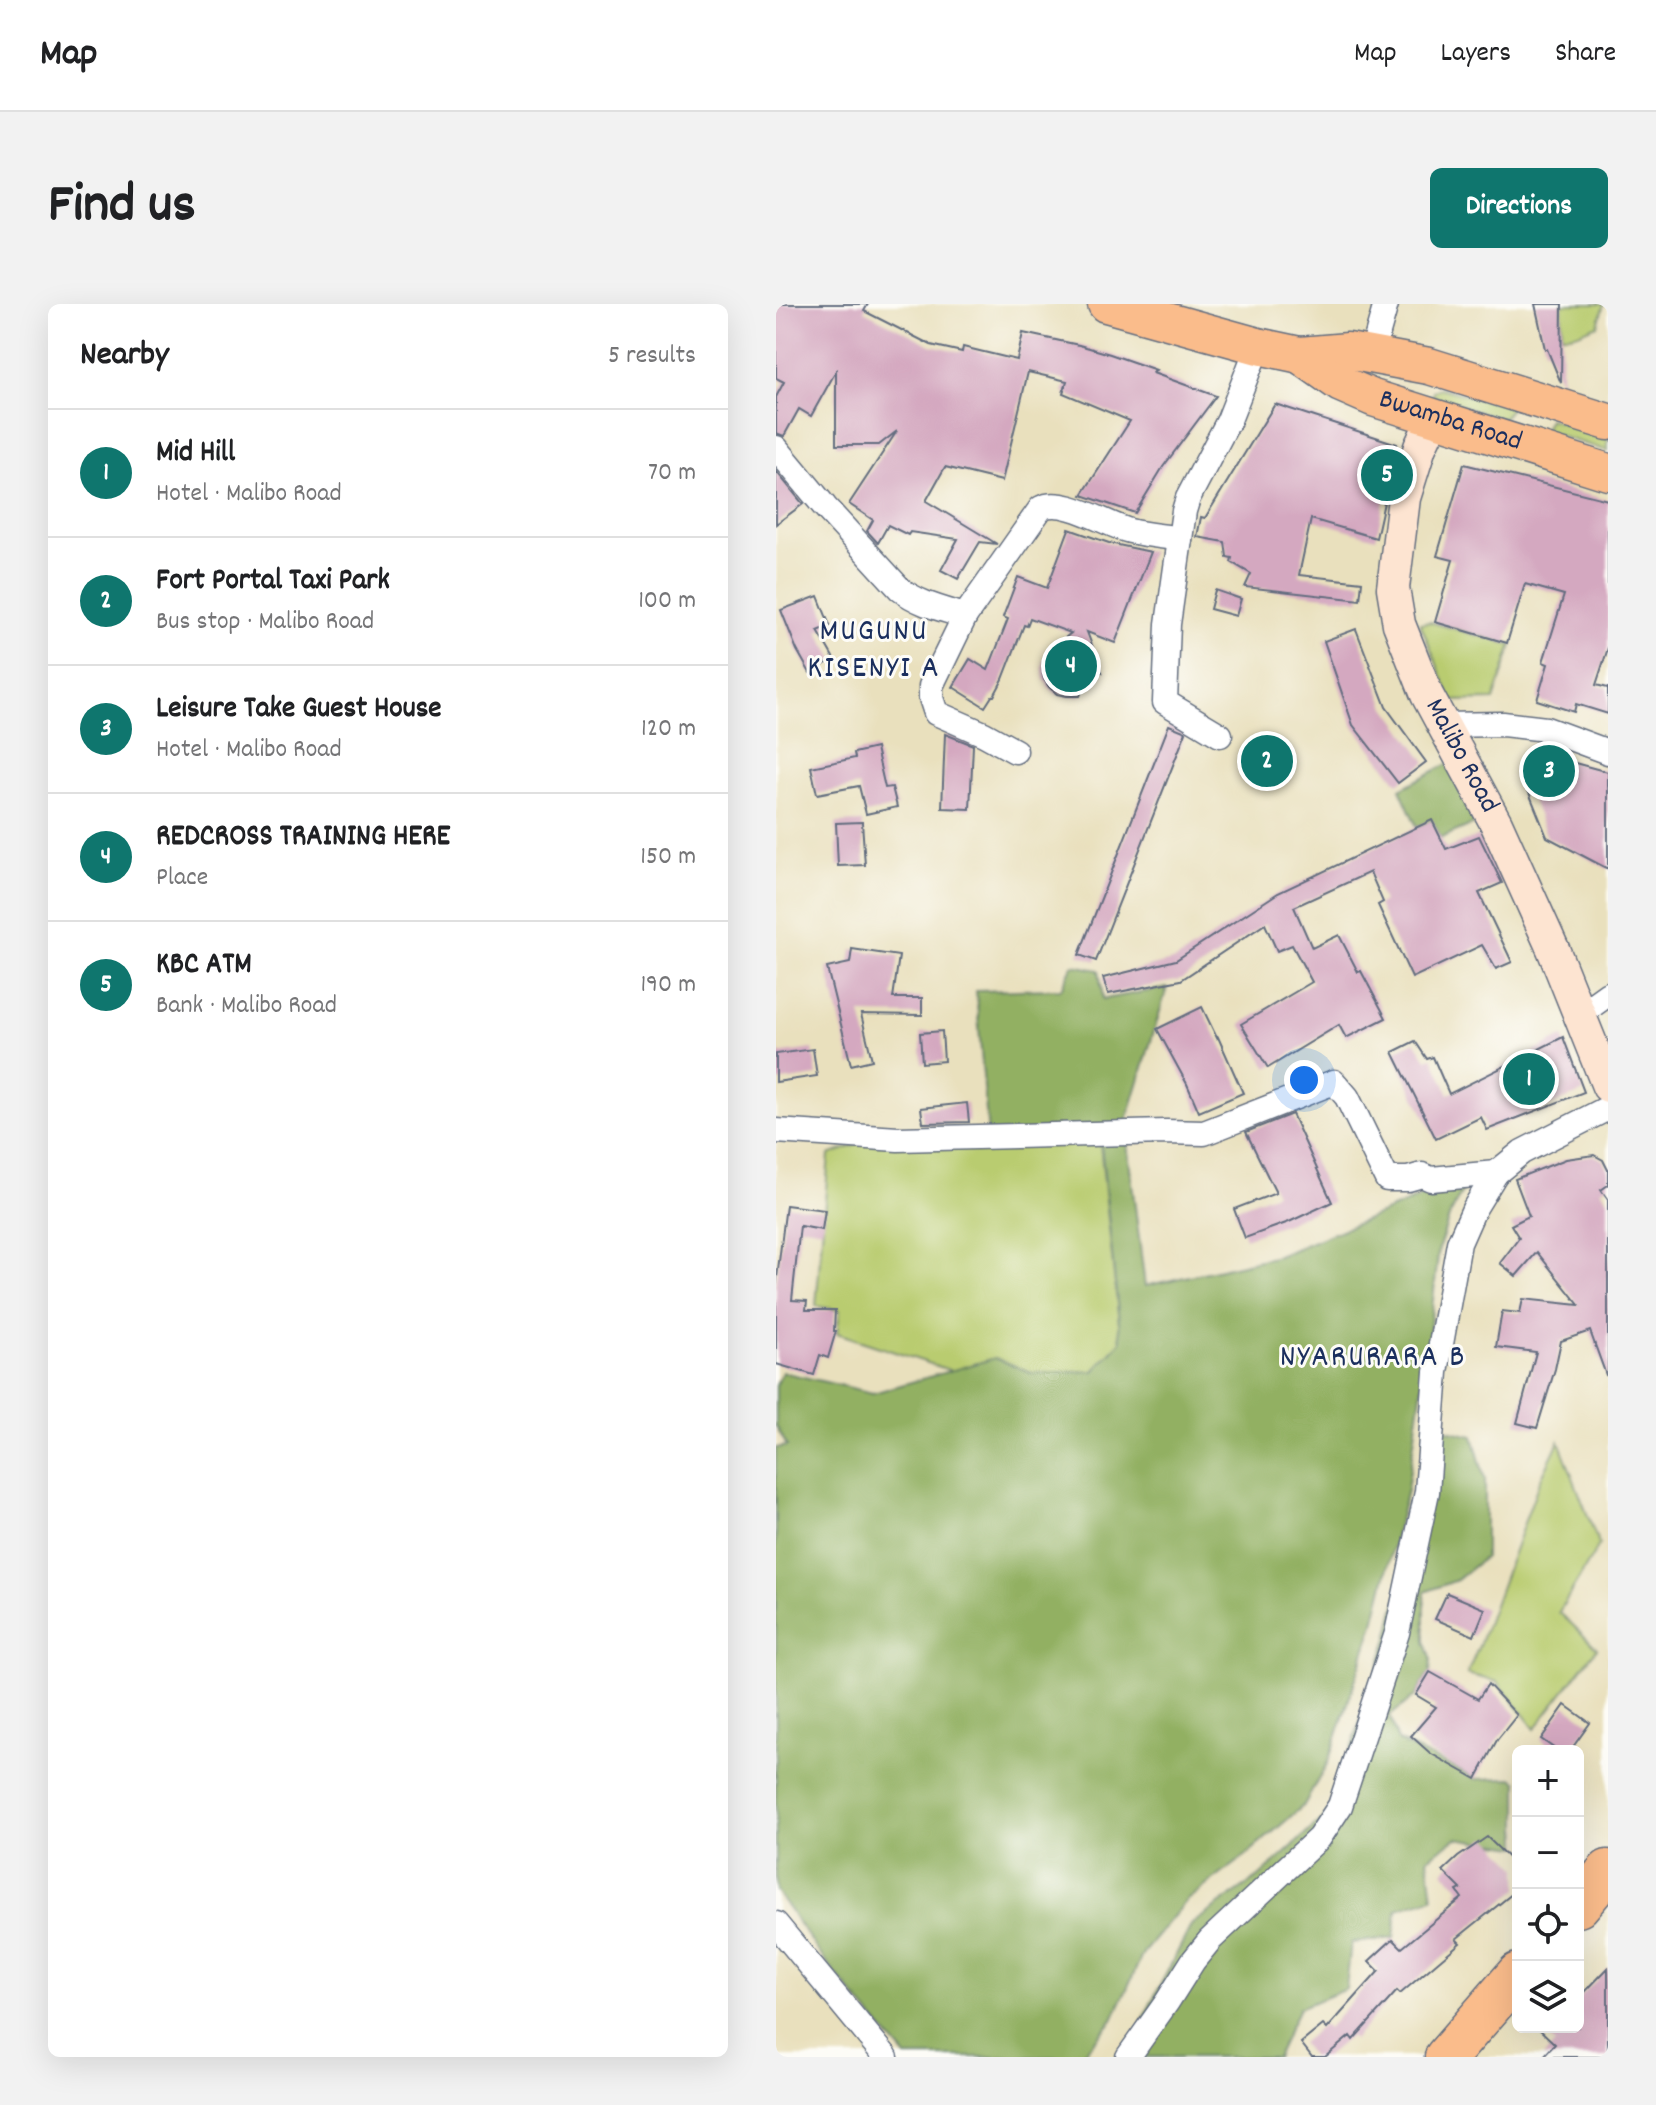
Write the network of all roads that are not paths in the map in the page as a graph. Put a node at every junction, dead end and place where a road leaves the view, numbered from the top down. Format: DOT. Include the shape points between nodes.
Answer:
graph roads {
  1 [pos="1106,304"];
  2 [pos="1386,304"];
  3 [pos="1258,346"];
  4 [pos="1372,354"];
  5 [pos="1300,355"];
  6 [pos="1434,417"];
  7 [pos="1608,422"];
  8 [pos="776,448"];
  9 [pos="1608,472"];
  10 [pos="1180,539"];
  11 [pos="965,616"];
  12 [pos="1443,725"];
  13 [pos="1220,735"];
  14 [pos="1015,751"];
  15 [pos="1608,752"];
  16 [pos="1608,994"];
  17 [pos="1580,1014"];
  18 [pos="1608,1086"];
  19 [pos="1608,1108"];
  20 [pos="776,1131"];
  21 [pos="1496,1173"];
  22 [pos="1608,1871"];
  23 [pos="1584,1899"];
  24 [pos="776,1924"];
  25 [pos="1512,1981"];
  26 [pos="886,2057"];
  27 [pos="1128,2057"];
  28 [pos="1446,2057"];
  1 -- 3 [label="main road, Bwamba Road"];
  2 -- 4 [label="street"];
  3 -- 5 [label="main road, Bwamba Road"];
  3 -- 10 [label="street" via="1229,420 1188,498"];
  4 -- 5 [label="main road, Bwamba Road"];
  4 -- 7 [label="main road, Bwamba Road" via="1429,366"];
  5 -- 6 [label="main road, Bwamba Road" via="1341,384"];
  6 -- 9 [label="main road, Bwamba Road"];
  6 -- 12 [label="street, Malibo Road" via="1404,498 1393,588 1399,624"];
  8 -- 11 [label="street" via="900,589 925,604"];
  10 -- 11 [label="street" via="1047,505"];
  10 -- 13 [label="street" via="1168,624 1165,702"];
  11 -- 14 [label="street" via="931,686 936,713"];
  12 -- 15 [label="street" via="1546,729"];
  12 -- 17 [label="street, Malibo Road" via="1496,823"];
  16 -- 17 [label="street"];
  17 -- 18 [label="street, Malibo Road"];
  19 -- 21 [label="street" via="1522,1152"];
  20 -- 21 [label="street" via="898,1139 1204,1133 1334,1082 1347,1097 1387,1179"];
  21 -- 27 [label="street" via="1459,1243 1436,1372 1427,1492 1397,1633 1340,1806 1319,1838 1210,1940"];
  22 -- 23 [label="highway"];
  24 -- 26 [label="street"];
  25 -- 28 [label="highway"];
}
